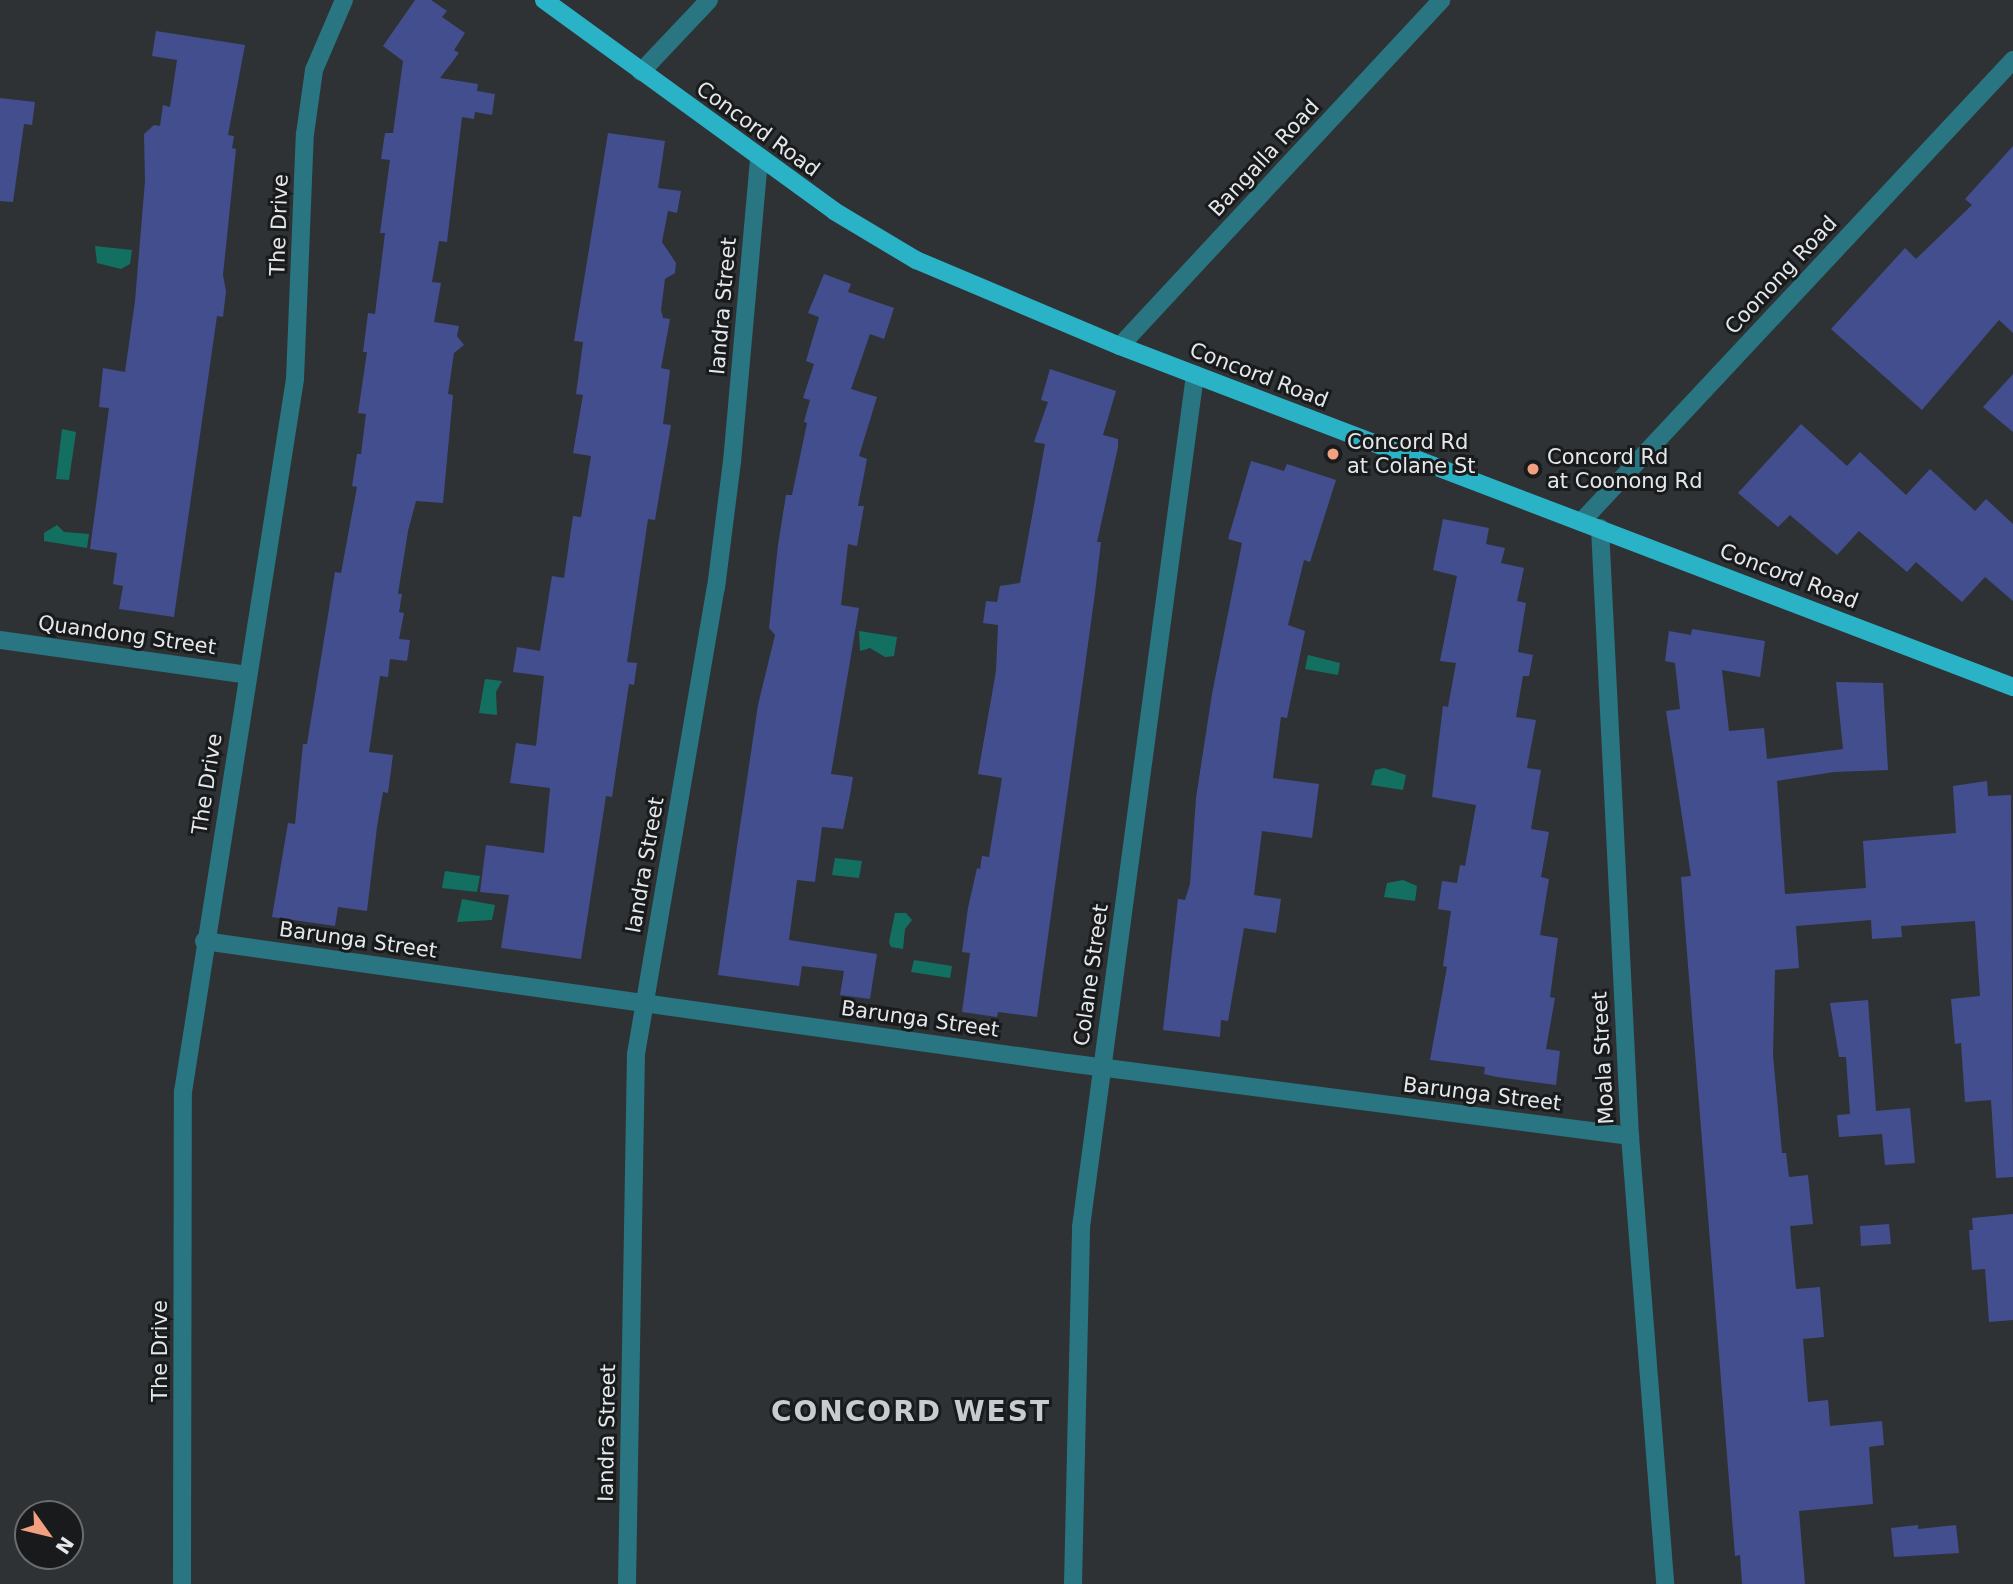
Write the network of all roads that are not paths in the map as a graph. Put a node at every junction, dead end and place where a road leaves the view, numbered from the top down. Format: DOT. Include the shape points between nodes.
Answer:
graph roads {
  1 [pos="344,0"];
  2 [pos="544,0"];
  3 [pos="709,0"];
  4 [pos="1441,0"];
  5 [pos="2013,60"];
  6 [pos="642,72"];
  7 [pos="759,158"];
  8 [pos="1120,346"];
  9 [pos="1195,375"];
  10 [pos="1581,522"];
  11 [pos="1600,528"];
  12 [pos="0,640"];
  13 [pos="247,675"];
  14 [pos="2013,687"];
  15 [pos="204,941"];
  16 [pos="644,1004"];
  17 [pos="1101,1068"];
  18 [pos="1630,1136"];
  19 [pos="182,1584"];
  20 [pos="627,1584"];
  21 [pos="1073,1584"];
  22 [pos="1665,1584"];
  1 -- 13 [label="street, The Drive" via="312,83 305,134 295,379"];
  2 -- 6 [label="main road, Concord Road"];
  3 -- 6 [label="street"];
  4 -- 8 [label="street, Bangalla Road"];
  5 -- 10 [label="street, Coonong Road"];
  6 -- 7 [label="main road, Concord Road"];
  7 -- 8 [label="main road, Concord Road" via="875,238 916,260"];
  7 -- 16 [label="street, Iandra Street" via="716,588"];
  8 -- 9 [label="main road, Concord Road"];
  9 -- 10 [label="main road, Concord Road"];
  9 -- 17 [label="street, Colane Street"];
  10 -- 11 [label="main road, Concord Road"];
  11 -- 14 [label="main road, Concord Road"];
  11 -- 18 [label="street, Moala Street"];
  12 -- 13 [label="street, Quandong Street"];
  13 -- 15 [label="street, The Drive"];
  15 -- 16 [label="street, Barunga Street"];
  15 -- 19 [label="street, The Drive" via="183,1092"];
  16 -- 17 [label="street, Barunga Street"];
  16 -- 20 [label="street, Iandra Street" via="636,1054"];
  17 -- 18 [label="street, Barunga Street"];
  17 -- 21 [label="street, Colane Street" via="1081,1227"];
  18 -- 22 [label="street, Moala Street"];
}
